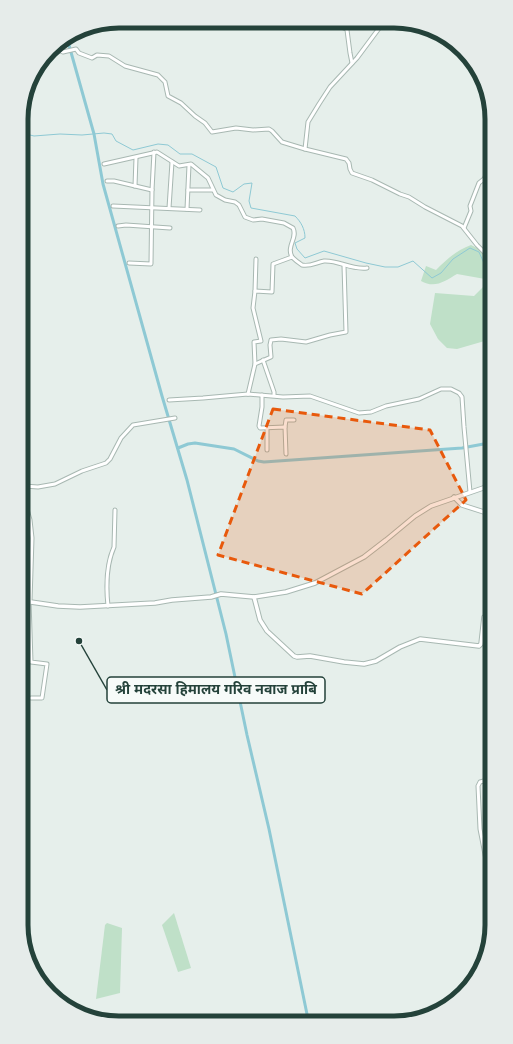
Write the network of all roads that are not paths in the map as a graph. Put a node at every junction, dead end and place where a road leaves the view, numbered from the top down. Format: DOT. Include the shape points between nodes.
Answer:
graph roads {
  1 [pos="346,28"];
  2 [pos="379,28"];
  3 [pos="60,51"];
  4 [pos="352,63"];
  5 [pos="305,149"];
  6 [pos="154,152"];
  7 [pos="136,158"];
  8 [pos="172,162"];
  9 [pos="104,164"];
  10 [pos="189,165"];
  11 [pos="485,176"];
  12 [pos="108,180"];
  13 [pos="135,186"];
  14 [pos="152,190"];
  15 [pos="188,190"];
  16 [pos="213,190"];
  17 [pos="113,206"];
  18 [pos="152,207"];
  19 [pos="169,208"];
  20 [pos="187,209"];
  21 [pos="200,210"];
  22 [pos="118,226"];
  23 [pos="152,227"];
  24 [pos="170,228"];
  25 [pos="464,228"];
  26 [pos="485,253"];
  27 [pos="292,257"];
  28 [pos="256,259"];
  29 [pos="129,263"];
  30 [pos="344,266"];
  31 [pos="367,268"];
  32 [pos="255,291"];
  33 [pos="263,360"];
  34 [pos="255,364"];
  35 [pos="248,394"];
  36 [pos="262,395"];
  37 [pos="274,395"];
  38 [pos="169,400"];
  39 [pos="174,418"];
  40 [pos="294,420"];
  41 [pos="267,428"];
  42 [pos="285,428"];
  43 [pos="267,450"];
  44 [pos="286,454"];
  45 [pos="28,486"];
  46 [pos="485,487"];
  47 [pos="470,492"];
  48 [pos="454,497"];
  49 [pos="115,510"];
  50 [pos="485,512"];
  51 [pos="28,513"];
  52 [pos="254,597"];
  53 [pos="28,601"];
  54 [pos="108,606"];
  55 [pos="485,617"];
  56 [pos="31,698"];
  57 [pos="485,781"];
  58 [pos="485,852"];
  1 -- 4 [label="street"];
  2 -- 4 [label="street"];
  3 -- 5 [label="street" via="76,49 79,53 92,58 97,55 109,56 125,66 158,74 165,82 168,96 181,103 212,132 236,128 269,129 281,141"];
  4 -- 5 [label="street" via="330,88 308,122"];
  5 -- 25 [label="street" via="346,159 353,173 409,197"];
  6 -- 7 [label="street"];
  6 -- 8 [label="street" via="162,154"];
  6 -- 14 [label="street"];
  7 -- 9 [label="street"];
  7 -- 13 [label="street"];
  8 -- 10 [label="street" via="179,166"];
  8 -- 19 [label="street"];
  10 -- 15 [label="street"];
  10 -- 16 [label="street" via="208,178"];
  11 -- 25 [label="street" via="479,183"];
  12 -- 13 [label="street"];
  13 -- 14 [label="street"];
  14 -- 18 [label="street"];
  15 -- 16 [label="street"];
  15 -- 20 [label="street"];
  16 -- 27 [label="street" via="220,198 239,205 242,213 248,218 291,225 295,233 290,248"];
  17 -- 18 [label="street"];
  18 -- 19 [label="street"];
  18 -- 23 [label="street"];
  19 -- 20 [label="street"];
  20 -- 21 [label="street"];
  22 -- 23 [label="street"];
  23 -- 24 [label="street"];
  23 -- 29 [label="street" via="151,264"];
  25 -- 26 [label="street"];
  27 -- 30 [label="street" via="304,265 324,261"];
  27 -- 32 [label="street" via="273,264 272,292"];
  28 -- 32 [label="street"];
  30 -- 31 [label="street" via="354,269"];
  30 -- 33 [label="street" via="346,332 306,342 271,340 271,357"];
  32 -- 34 [label="street" via="253,308 261,341 254,342"];
  33 -- 34 [label="street"];
  33 -- 37 [label="street"];
  34 -- 35 [label="street"];
  35 -- 36 [label="street"];
  35 -- 38 [label="street"];
  36 -- 37 [label="street"];
  36 -- 41 [label="street" via="259,425 260,428"];
  37 -- 47 [label="street" via="310,396 359,413 419,399 442,389 452,389 462,397"];
  39 -- 45 [label="street" via="132,425 106,463 55,484"];
  40 -- 42 [label="street" via="286,420"];
  41 -- 42 [label="street"];
  41 -- 43 [label="street"];
  42 -- 44 [label="street"];
  46 -- 47 [label="street"];
  47 -- 48 [label="street"];
  48 -- 50 [label="street" via="462,505"];
  48 -- 52 [label="street" via="423,510 373,551 315,583 286,592"];
  49 -- 54 [label="street" via="114,547 107,579"];
  51 -- 53 [label="street" via="32,538"];
  52 -- 54 [label="street" via="221,594 156,603"];
  52 -- 55 [label="street" via="266,631 294,656 364,664 376,661 420,639 479,646"];
  53 -- 54 [label="street" via="66,607"];
  53 -- 56 [label="street" via="31,662 47,664 42,698"];
  57 -- 58 [label="street" via="478,786 480,829"];
}
